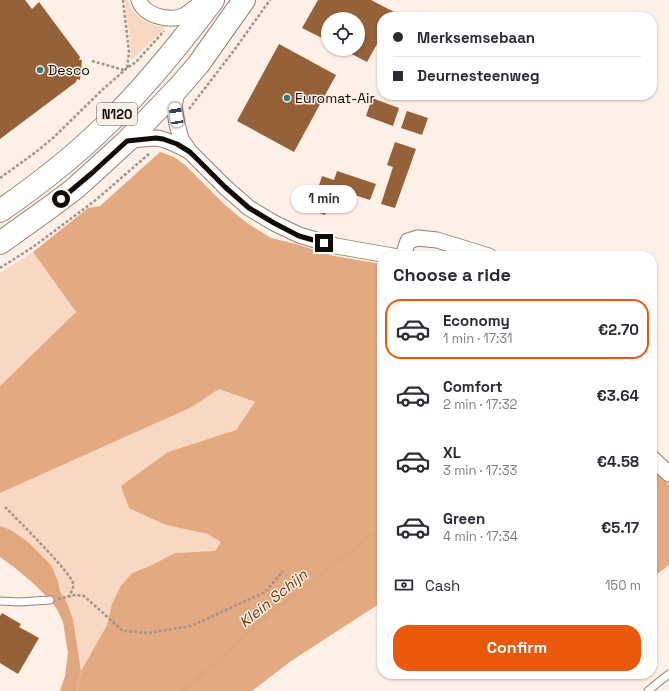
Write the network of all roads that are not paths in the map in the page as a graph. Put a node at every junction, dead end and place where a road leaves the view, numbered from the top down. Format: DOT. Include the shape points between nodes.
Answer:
graph roads {
  1 [pos="139,0"];
  2 [pos="213,0"];
  3 [pos="244,0"];
  4 [pos="178,88"];
  5 [pos="127,141"];
  6 [pos="190,152"];
  7 [pos="0,211"];
  8 [pos="0,242"];
  9 [pos="405,251"];
  10 [pos="473,251"];
  11 [pos="377,253"];
  12 [pos="657,463"];
  13 [pos="669,474"];
  14 [pos="50,600"];
  15 [pos="0,601"];
  16 [pos="669,674"];
  17 [pos="648,691"];
  1 -- 2 [label="street" via="148,11 169,18 189,13 197,5"];
  2 -- 7 [label="main road, N120" via="170,55 103,129 54,171"];
  3 -- 4 [label="main road, N120" via="198,65"];
  4 -- 5 [label="main road, N120"];
  4 -- 6 [label="street" via="174,106 177,124 181,139"];
  5 -- 6 [label="street" via="163,139"];
  5 -- 8 [label="main road, N120" via="73,190"];
  6 -- 11 [label="street" via="249,208 274,223 299,236"];
  9 -- 10 [label="street" via="408,241 418,238 437,240"];
  12 -- 13 [label="street"];
  14 -- 15 [label="lane"];
  16 -- 17 [label="lane"];
}
